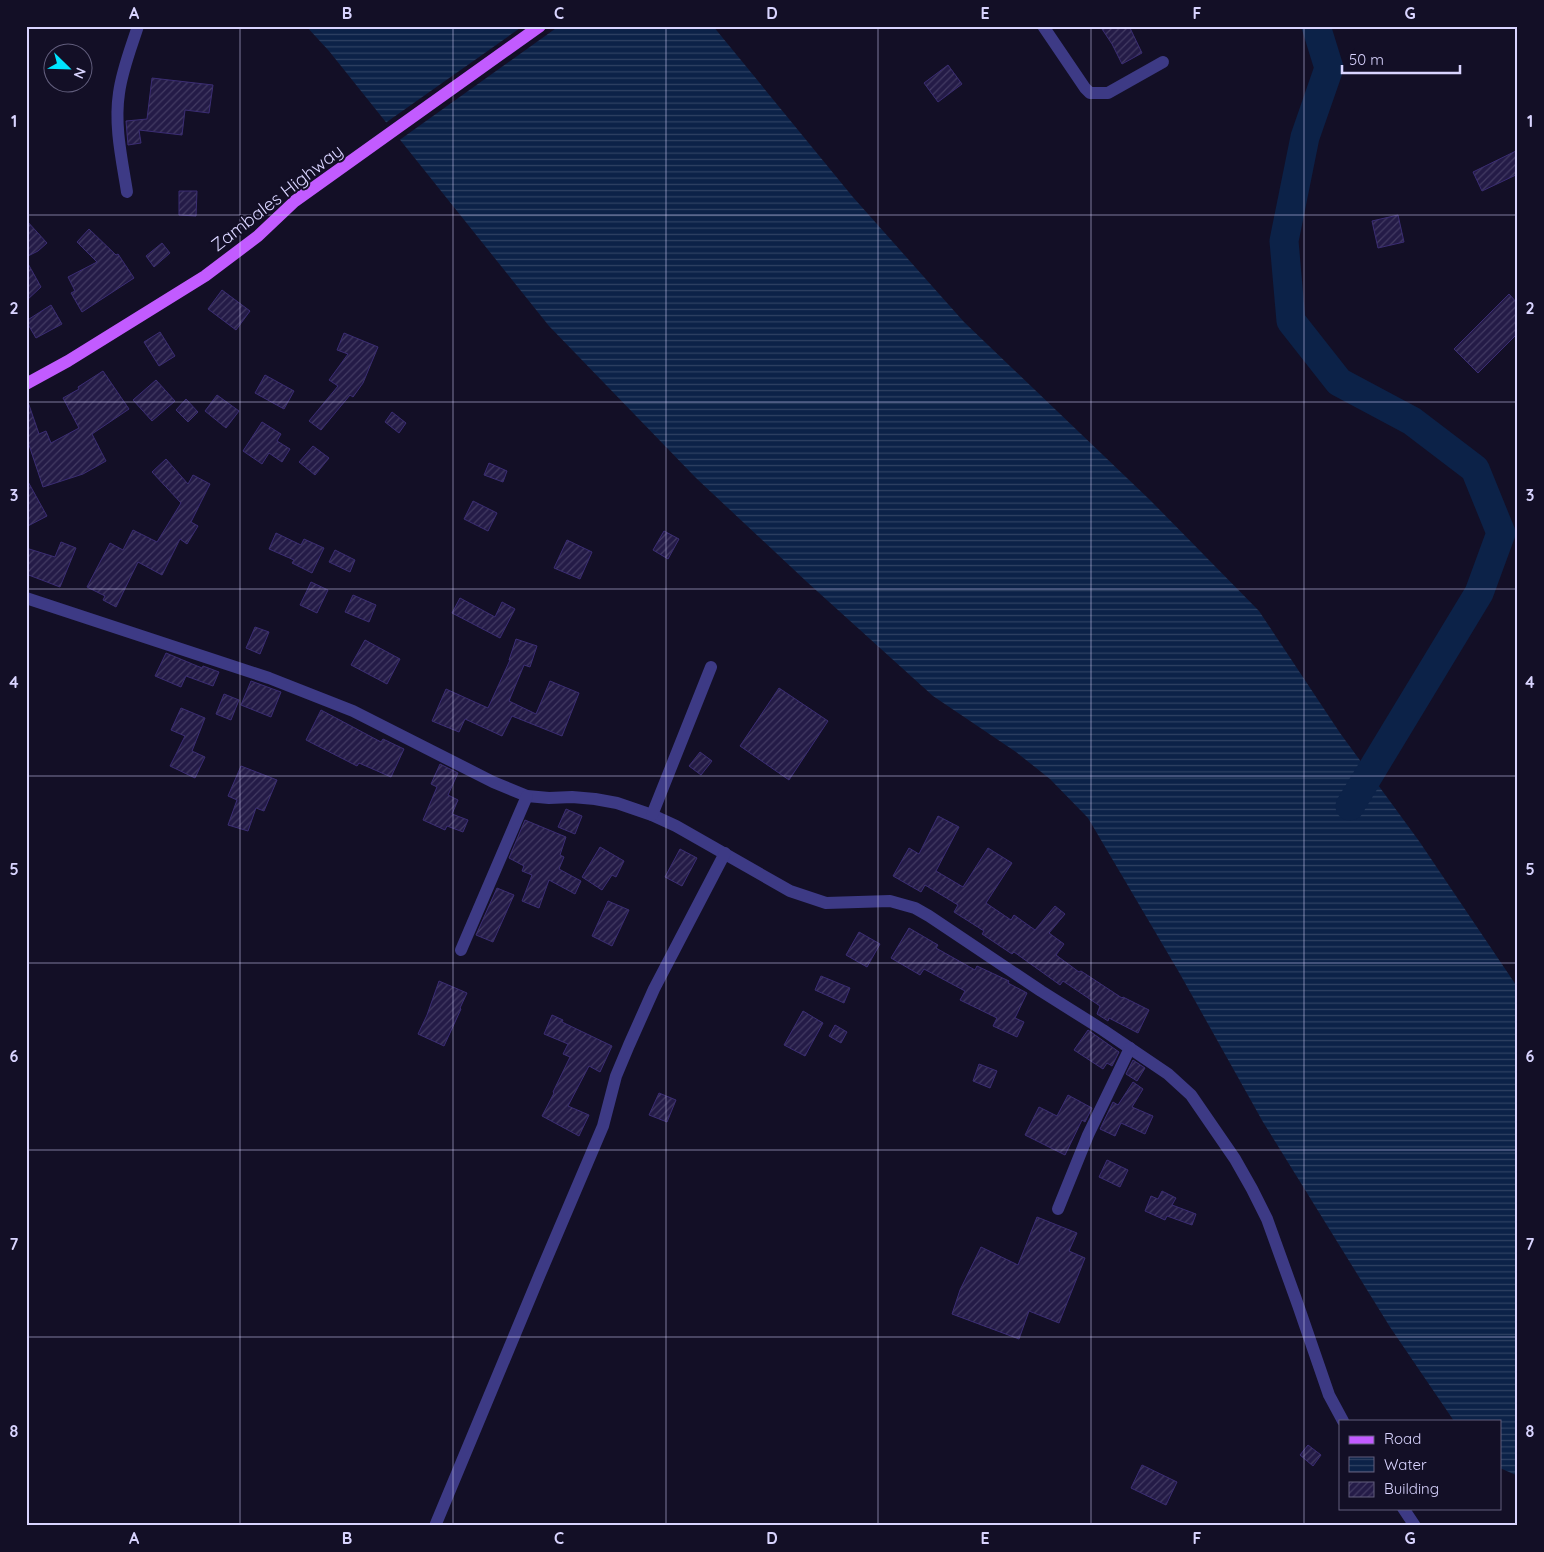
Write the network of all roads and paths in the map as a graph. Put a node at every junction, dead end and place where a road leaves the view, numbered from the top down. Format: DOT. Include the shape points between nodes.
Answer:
graph roads {
  1 [pos="138,26"];
  2 [pos="540,26"];
  3 [pos="1043,26"];
  4 [pos="1163,62"];
  5 [pos="127,192"];
  6 [pos="26,384"];
  7 [pos="26,598"];
  8 [pos="712,666"];
  9 [pos="527,796"];
  10 [pos="652,815"];
  11 [pos="725,854"];
  12 [pos="461,950"];
  13 [pos="1130,1048"];
  14 [pos="1058,1210"];
  15 [pos="1342,1420"];
  16 [pos="1404,1510"];
  17 [pos="435,1526"];
  18 [pos="1415,1526"];
  1 -- 5 [label="street" via="119,93 118,127"];
  2 -- 6 [label="main road, Zambales Highway" via="295,201 258,236 205,276"];
  3 -- 4 [label="street" via="1090,92 1108,93"];
  7 -- 9 [label="street" via="277,681 353,711"];
  8 -- 10 [label="street"];
  9 -- 10 [label="street" via="595,799"];
  9 -- 12 [label="street"];
  10 -- 11 [label="street"];
  11 -- 13 [label="street" via="790,891 826,903 879,900 915,908"];
  11 -- 17 [label="street" via="654,989 629,1045 616,1076 604,1126"];
  13 -- 14 [label="street" via="1088,1135"];
  13 -- 15 [label="street" via="1168,1074 1191,1096 1252,1189 1274,1235 1329,1394"];
  16 -- 18 [label="street"];
}
